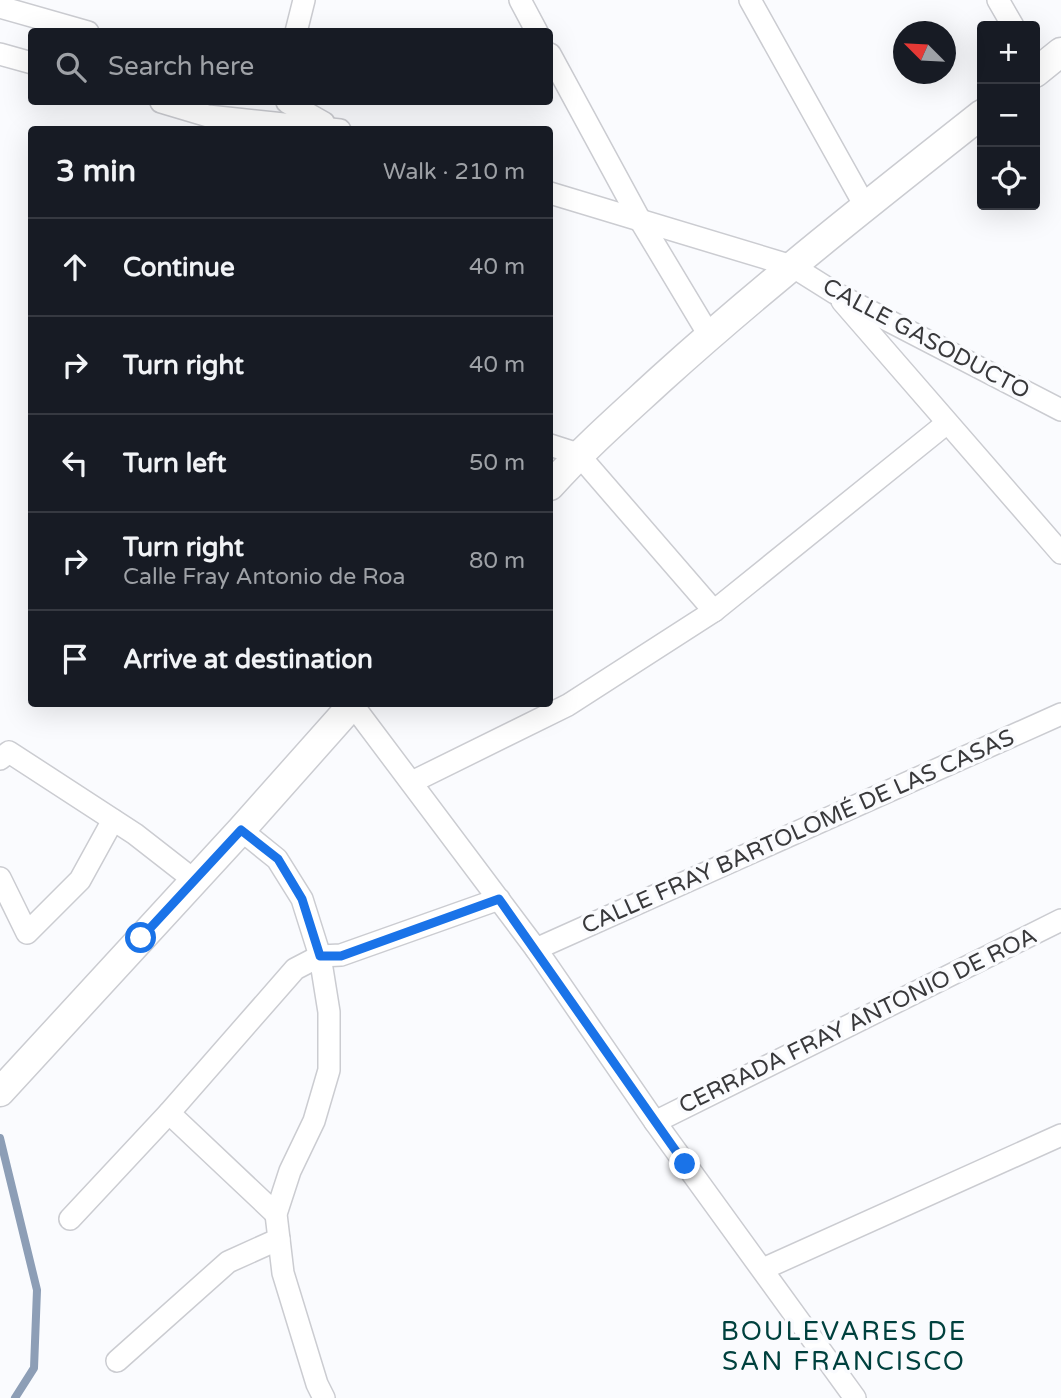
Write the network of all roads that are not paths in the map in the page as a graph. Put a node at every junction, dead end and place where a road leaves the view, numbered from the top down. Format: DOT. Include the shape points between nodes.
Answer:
graph roads {
  1 [pos="304,0"];
  2 [pos="520,0"];
  3 [pos="750,0"];
  4 [pos="998,0"];
  5 [pos="0,6"];
  6 [pos="1010,21"];
  7 [pos="74,28"];
  8 [pos="297,28"];
  9 [pos="535,28"];
  10 [pos="1061,52"];
  11 [pos="0,54"];
  12 [pos="553,60"];
  13 [pos="28,62"];
  14 [pos="1040,66"];
  15 [pos="170,105"];
  16 [pos="293,105"];
  17 [pos="276,118"];
  18 [pos="977,118"];
  19 [pos="324,126"];
  20 [pos="332,126"];
  21 [pos="553,193"];
  22 [pos="865,206"];
  23 [pos="639,220"];
  24 [pos="792,266"];
  25 [pos="835,293"];
  26 [pos="709,335"];
  27 [pos="1061,411"];
  28 [pos="947,423"];
  29 [pos="553,446"];
  30 [pos="578,454"];
  31 [pos="553,483"];
  32 [pos="1061,553"];
  33 [pos="714,611"];
  34 [pos="349,707"];
  35 [pos="354,707"];
  36 [pos="1061,714"];
  37 [pos="0,759"];
  38 [pos="412,782"];
  39 [pos="113,820"];
  40 [pos="241,830"];
  41 [pos="0,878"];
  42 [pos="194,880"];
  43 [pos="499,899"];
  44 [pos="1061,920"];
  45 [pos="536,949"];
  46 [pos="320,956"];
  47 [pos="0,1092"];
  48 [pos="169,1113"];
  49 [pos="654,1122"];
  50 [pos="1061,1135"];
  51 [pos="276,1214"];
  52 [pos="70,1219"];
  53 [pos="279,1239"];
  54 [pos="763,1269"];
  55 [pos="117,1361"];
  56 [pos="324,1398"];
  57 [pos="855,1398"];
  1 -- 8 [label="street"];
  2 -- 9 [label="street"];
  3 -- 22 [label="street"];
  4 -- 6 [label="street"];
  5 -- 7 [label="street"];
  10 -- 14 [label="street"];
  11 -- 13 [label="street"];
  12 -- 23 [label="street"];
  15 -- 17 [label="street" via="208,116"];
  16 -- 20 [label="street"];
  17 -- 19 [label="street"];
  18 -- 22 [label="street"];
  21 -- 23 [label="street, CALLE GASODUCTO"];
  22 -- 24 [label="street"];
  23 -- 24 [label="street, CALLE GASODUCTO"];
  23 -- 26 [label="street"];
  24 -- 25 [label="street, CALLE GASODUCTO"];
  24 -- 26 [label="street"];
  25 -- 27 [label="street, CALLE GASODUCTO"];
  25 -- 28 [label="street"];
  26 -- 30 [label="street"];
  28 -- 32 [label="street"];
  28 -- 33 [label="street"];
  29 -- 30 [label="street"];
  30 -- 31 [label="street"];
  30 -- 33 [label="street"];
  33 -- 38 [label="street" via="568,705"];
  34 -- 40 [label="street"];
  35 -- 38 [label="street"];
  36 -- 45 [label="street, CALLE FRAY BARTOLOMÉ DE LAS CASAS"];
  37 -- 39 [label="street" via="9,752"];
  38 -- 43 [label="street"];
  39 -- 41 [label="street" via="80,880 27,933"];
  39 -- 42 [label="street"];
  40 -- 42 [label="street"];
  40 -- 46 [label="street" via="278,859 302,899"];
  42 -- 47 [label="street"];
  43 -- 45 [label="street"];
  43 -- 46 [label="street" via="341,956"];
  44 -- 49 [label="street, CERRADA FRAY ANTONIO DE ROA"];
  45 -- 49 [label="street"];
  46 -- 48 [label="street" via="295,969"];
  46 -- 51 [label="street" via="330,1012 329,1070 314,1121"];
  48 -- 51 [label="street"];
  48 -- 52 [label="street"];
  49 -- 54 [label="street"];
  50 -- 54 [label="street"];
  51 -- 53 [label="street"];
  53 -- 55 [label="street" via="228,1262"];
  53 -- 56 [label="street" via="283,1273"];
  54 -- 57 [label="street"];
}
